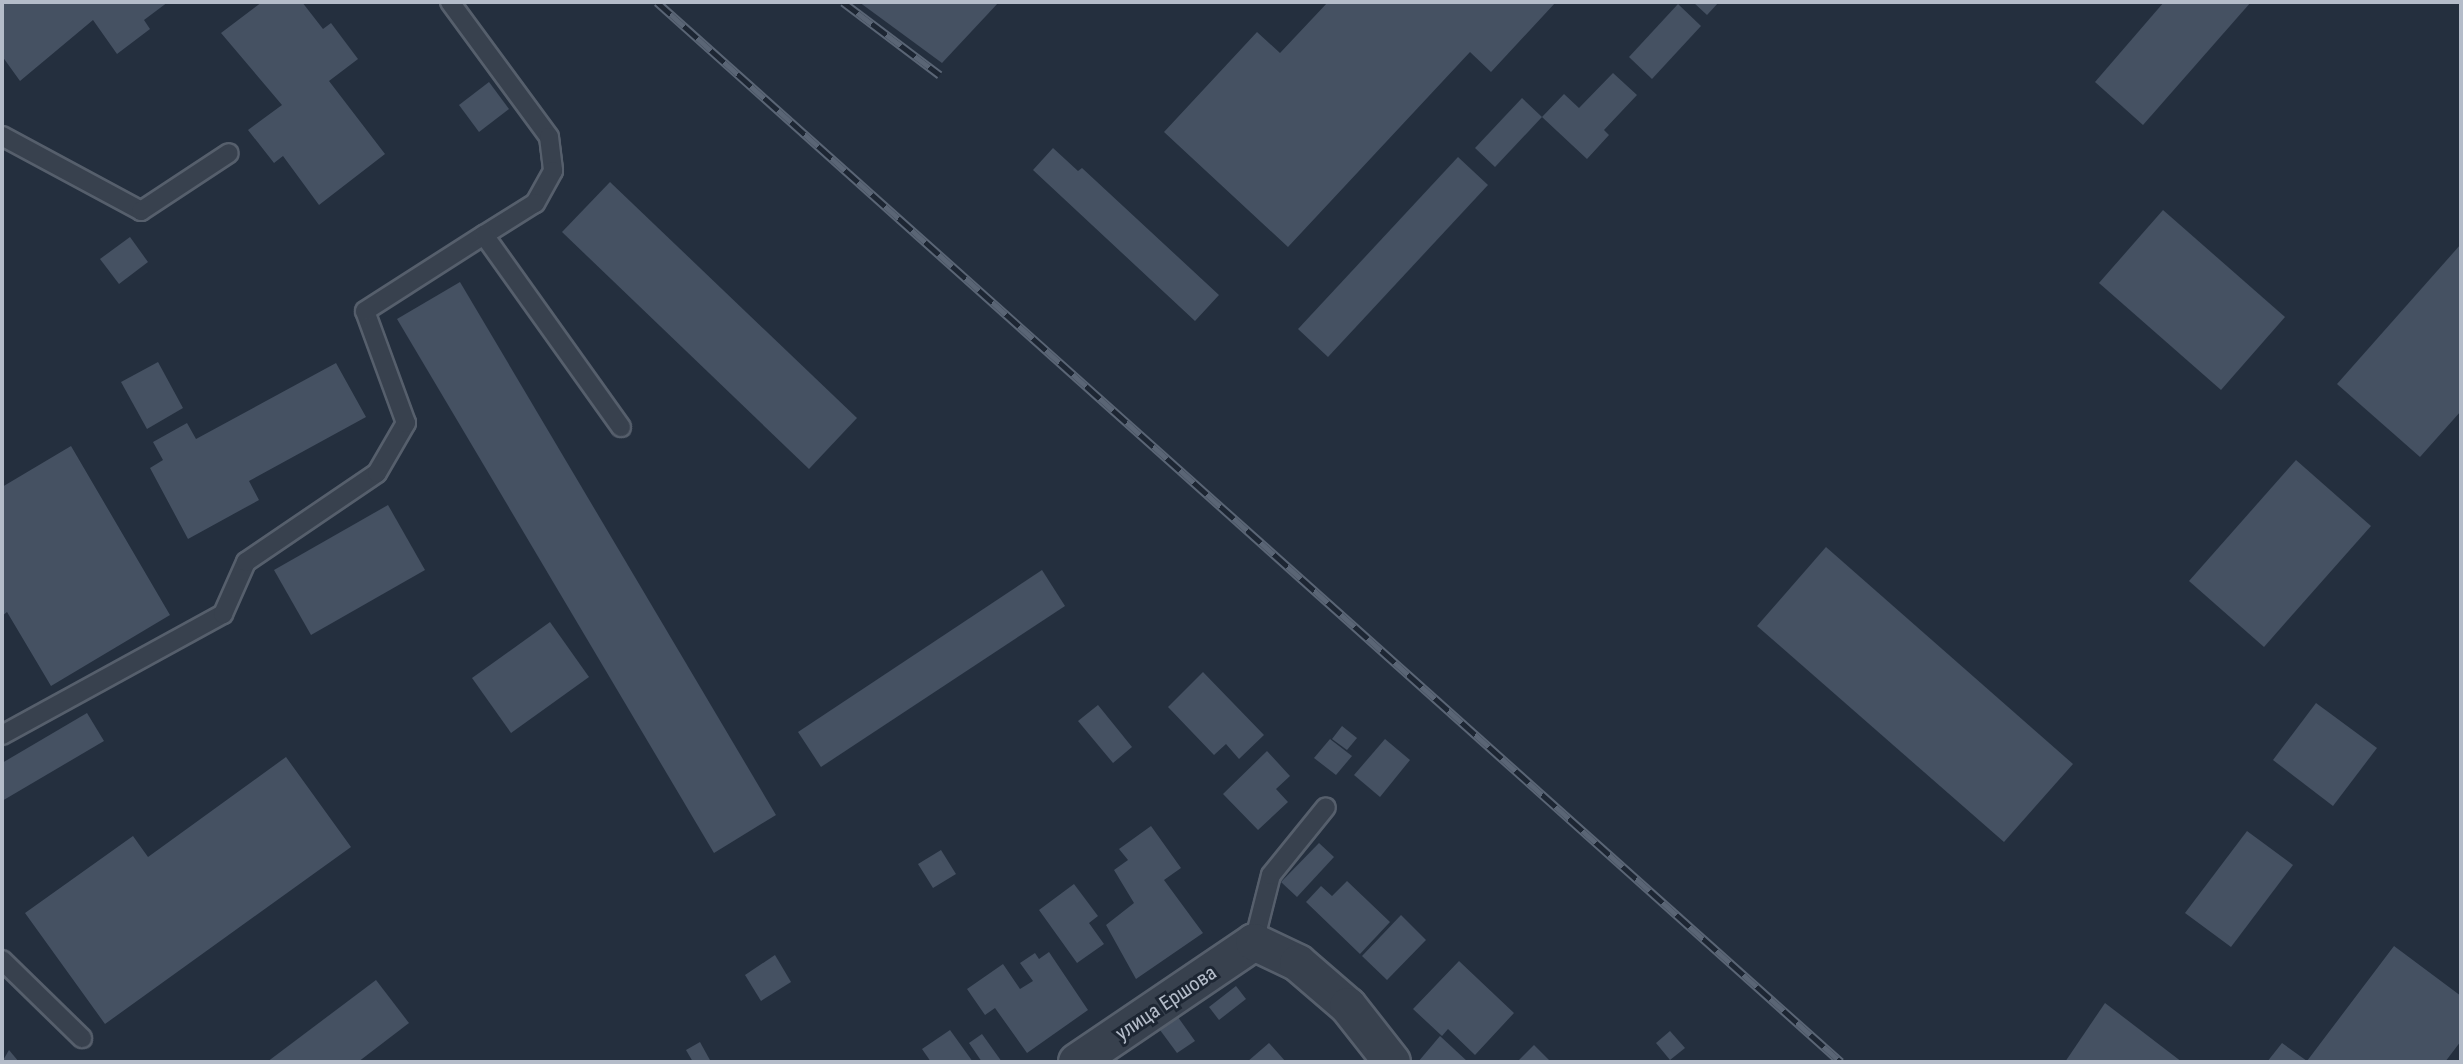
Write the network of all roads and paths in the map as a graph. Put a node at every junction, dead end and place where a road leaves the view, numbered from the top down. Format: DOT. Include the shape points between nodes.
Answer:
graph roads {
  1 [pos="450,2"];
  2 [pos="2,136"];
  3 [pos="229,153"];
  4 [pos="484,235"];
  5 [pos="621,427"];
  6 [pos="2,735"];
  7 [pos="1326,807"];
  8 [pos="1254,942"];
  9 [pos="2,960"];
  10 [pos="82,1038"];
  11 [pos="1077,1062"];
  12 [pos="1392,1062"];
  1 -- 4 [label="lane" via="549,137 553,171 535,203"];
  2 -- 3 [label="lane" via="141,211"];
  4 -- 5 [label="lane"];
  4 -- 6 [label="lane" via="365,311 406,423 377,473 246,562 223,614"];
  7 -- 8 [label="lane" via="1271,875"];
  8 -- 11 [label="street, улица Ершова"];
  8 -- 12 [label="street" via="1298,963 1348,1006"];
  9 -- 10 [label="lane"];
}
